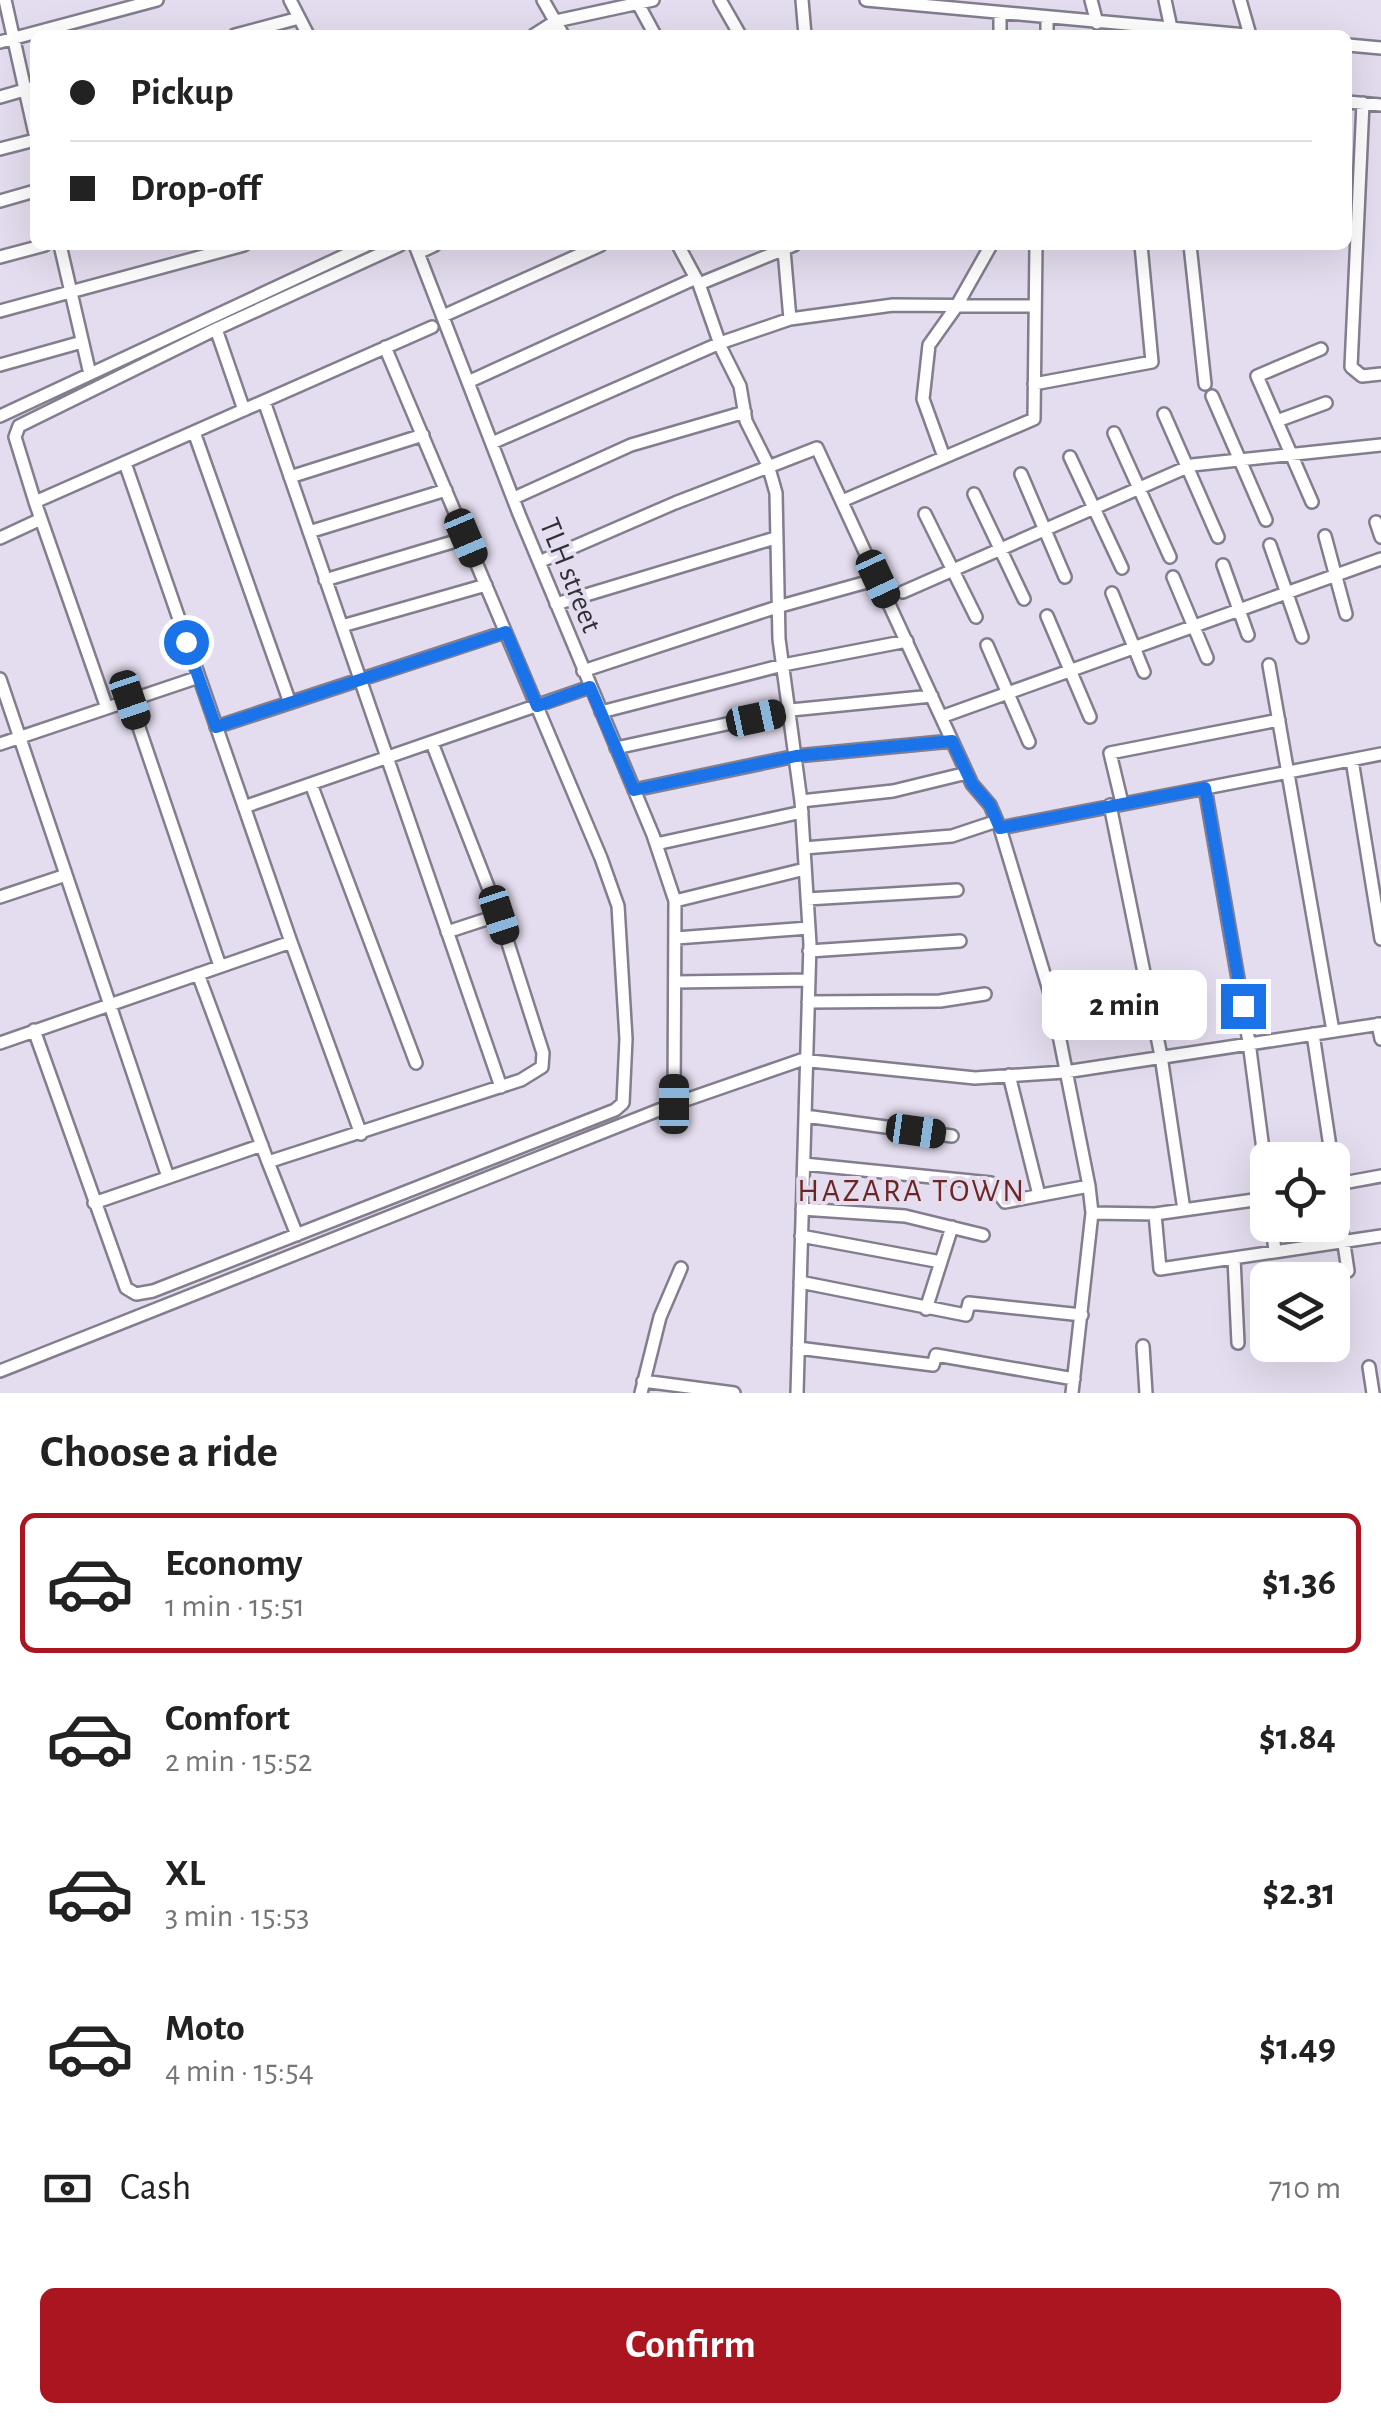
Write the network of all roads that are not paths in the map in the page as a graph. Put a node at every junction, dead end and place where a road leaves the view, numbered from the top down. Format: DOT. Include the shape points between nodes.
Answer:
graph roads {
  1 [pos="5,0"];
  2 [pos="157,0"];
  3 [pos="290,0"];
  4 [pos="544,0"];
  5 [pos="653,0"];
  6 [pos="720,0"];
  7 [pos="802,0"];
  8 [pos="866,0"];
  9 [pos="1091,0"];
  10 [pos="1165,0"];
  11 [pos="1240,0"];
  12 [pos="636,2"];
  13 [pos="935,4"];
  14 [pos="1017,7"];
  15 [pos="1000,14"];
  16 [pos="300,18"];
  17 [pos="1047,18"];
  18 [pos="556,21"];
  19 [pos="1096,23"];
  20 [pos="1172,28"];
  21 [pos="44,30"];
  22 [pos="253,30"];
  23 [pos="306,30"];
  24 [pos="542,30"];
  25 [pos="560,30"];
  26 [pos="652,30"];
  27 [pos="737,30"];
  28 [pos="805,30"];
  29 [pos="1000,30"];
  30 [pos="1046,30"];
  31 [pos="1194,30"];
  32 [pos="1247,30"];
  33 [pos="7,40"];
  34 [pos="1352,45"];
  35 [pos="1381,48"];
  36 [pos="30,88"];
  37 [pos="0,96"];
  38 [pos="1352,103"];
  39 [pos="1363,104"];
  40 [pos="1381,104"];
  41 [pos="30,139"];
  42 [pos="0,149"];
  43 [pos="30,193"];
  44 [pos="0,201"];
  45 [pos="30,249"];
  46 [pos="61,250"];
  47 [pos="226,250"];
  48 [pos="356,250"];
  49 [pos="389,250"];
  50 [pos="417,250"];
  51 [pos="591,250"];
  52 [pos="681,250"];
  53 [pos="783,250"];
  54 [pos="789,250"];
  55 [pos="988,250"];
  56 [pos="1036,250"];
  57 [pos="1141,250"];
  58 [pos="1191,250"];
  59 [pos="0,257"];
  60 [pos="697,281"];
  61 [pos="71,292"];
  62 [pos="1033,306"];
  63 [pos="956,307"];
  64 [pos="0,311"];
  65 [pos="443,316"];
  66 [pos="790,320"];
  67 [pos="432,327"];
  68 [pos="216,329"];
  69 [pos="82,342"];
  70 [pos="720,343"];
  71 [pos="386,348"];
  72 [pos="1321,348"];
  73 [pos="0,365"];
  74 [pos="90,374"];
  75 [pos="1381,374"];
  76 [pos="468,382"];
  77 [pos="1034,384"];
  78 [pos="1205,384"];
  79 [pos="1212,396"];
  80 [pos="264,401"];
  81 [pos="1326,403"];
  82 [pos="244,410"];
  83 [pos="745,412"];
  84 [pos="1164,414"];
  85 [pos="0,416"];
  86 [pos="1277,421"];
  87 [pos="194,432"];
  88 [pos="1114,433"];
  89 [pos="423,435"];
  90 [pos="492,443"];
  91 [pos="1381,445"];
  92 [pos="1291,454"];
  93 [pos="1070,457"];
  94 [pos="944,458"];
  95 [pos="1239,458"];
  96 [pos="125,463"];
  97 [pos="768,465"];
  98 [pos="1187,467"];
  99 [pos="1021,474"];
  100 [pos="290,477"];
  101 [pos="1138,487"];
  102 [pos="446,490"];
  103 [pos="974,494"];
  104 [pos="514,498"];
  105 [pos="842,501"];
  106 [pos="35,502"];
  107 [pos="1312,502"];
  108 [pos="1093,507"];
  109 [pos="925,514"];
  110 [pos="41,519"];
  111 [pos="1266,520"];
  112 [pos="1376,522"];
  113 [pos="1044,529"];
  114 [pos="309,532"];
  115 [pos="1325,536"];
  116 [pos="1381,537"];
  117 [pos="0,538"];
  118 [pos="466,538"];
  119 [pos="775,538"];
  120 [pos="1218,538"];
  121 [pos="1270,545"];
  122 [pos="1000,548"];
  123 [pos="1170,558"];
  124 [pos="1381,559"];
  125 [pos="539,562"];
  126 [pos="1224,565"];
  127 [pos="1122,568"];
  128 [pos="952,570"];
  129 [pos="1173,576"];
  130 [pos="1336,576"];
  131 [pos="1065,577"];
  132 [pos="878,579"];
  133 [pos="325,580"];
  134 [pos="486,586"];
  135 [pos="903,592"];
  136 [pos="1112,593"];
  137 [pos="1287,593"];
  138 [pos="1024,599"];
  139 [pos="556,604"];
  140 [pos="776,607"];
  141 [pos="1239,610"];
  142 [pos="1346,614"];
  143 [pos="976,616"];
  144 [pos="1047,616"];
  145 [pos="342,626"];
  146 [pos="1194,626"];
  147 [pos="506,632"];
  148 [pos="1248,635"];
  149 [pos="1302,637"];
  150 [pos="906,641"];
  151 [pos="987,645"];
  152 [pos="1134,648"];
  153 [pos="1207,658"];
  154 [pos="783,665"];
  155 [pos="1269,665"];
  156 [pos="584,671"];
  157 [pos="1070,671"];
  158 [pos="1144,672"];
  159 [pos="199,677"];
  160 [pos="0,679"];
  161 [pos="360,680"];
  162 [pos="590,687"];
  163 [pos="1008,693"];
  164 [pos="932,696"];
  165 [pos="130,700"];
  166 [pos="290,703"];
  167 [pos="537,706"];
  168 [pos="107,708"];
  169 [pos="791,710"];
  170 [pos="601,712"];
  171 [pos="1090,716"];
  172 [pos="941,717"];
  173 [pos="1279,720"];
  174 [pos="216,727"];
  175 [pos="20,738"];
  176 [pos="952,741"];
  177 [pos="1029,742"];
  178 [pos="432,743"];
  179 [pos="0,744"];
  180 [pos="616,748"];
  181 [pos="1381,754"];
  182 [pos="796,756"];
  183 [pos="388,758"];
  184 [pos="1352,760"];
  185 [pos="1286,772"];
  186 [pos="967,773"];
  187 [pos="311,784"];
  188 [pos="1205,788"];
  189 [pos="634,790"];
  190 [pos="1116,804"];
  191 [pos="244,807"];
  192 [pos="801,807"];
  193 [pos="999,824"];
  194 [pos="656,844"];
  195 [pos="804,848"];
  196 [pos="805,868"];
  197 [pos="66,875"];
  198 [pos="957,890"];
  199 [pos="0,896"];
  200 [pos="807,899"];
  201 [pos="675,900"];
  202 [pos="499,915"];
  203 [pos="808,928"];
  204 [pos="447,932"];
  205 [pos="676,938"];
  206 [pos="1381,938"];
  207 [pos="960,941"];
  208 [pos="291,942"];
  209 [pos="810,950"];
  210 [pos="220,966"];
  211 [pos="198,974"];
  212 [pos="809,980"];
  213 [pos="675,982"];
  214 [pos="985,994"];
  215 [pos="808,1002"];
  216 [pos="110,1004"];
  217 [pos="1380,1024"];
  218 [pos="34,1030"];
  219 [pos="1333,1032"];
  220 [pos="1313,1034"];
  221 [pos="1381,1039"];
  222 [pos="0,1042"];
  223 [pos="1249,1042"];
  224 [pos="1160,1056"];
  225 [pos="807,1061"];
  226 [pos="416,1064"];
  227 [pos="1066,1072"];
  228 [pos="1009,1075"];
  229 [pos="501,1087"];
  230 [pos="674,1104"];
  231 [pos="805,1116"];
  232 [pos="362,1134"];
  233 [pos="952,1136"];
  234 [pos="1262,1142"];
  235 [pos="1329,1142"];
  236 [pos="262,1145"];
  237 [pos="268,1162"];
  238 [pos="804,1164"];
  239 [pos="1381,1176"];
  240 [pos="168,1178"];
  241 [pos="1350,1182"];
  242 [pos="1089,1186"];
  243 [pos="1040,1195"];
  244 [pos="1250,1201"];
  245 [pos="94,1204"];
  246 [pos="802,1209"];
  247 [pos="1184,1210"];
  248 [pos="1092,1213"];
  249 [pos="1155,1214"];
  250 [pos="952,1227"];
  251 [pos="297,1235"];
  252 [pos="983,1235"];
  253 [pos="801,1236"];
  254 [pos="1381,1236"];
  255 [pos="1350,1239"];
  256 [pos="1274,1242"];
  257 [pos="1331,1242"];
  258 [pos="1275,1251"];
  259 [pos="1234,1258"];
  260 [pos="941,1262"];
  261 [pos="681,1268"];
  262 [pos="800,1282"];
  263 [pos="926,1308"];
  264 [pos="1082,1315"];
  265 [pos="1238,1343"];
  266 [pos="1142,1346"];
  267 [pos="798,1348"];
  268 [pos="1369,1367"];
  269 [pos="0,1371"];
  270 [pos="1073,1386"];
  271 [pos="642,1387"];
  272 [pos="734,1393"];
  273 [pos="797,1393"];
  274 [pos="1146,1393"];
  275 [pos="1373,1393"];
  1 -- 33 [label="street"];
  2 -- 21 [label="street"];
  3 -- 16 [label="street"];
  4 -- 18 [label="street"];
  5 -- 12 [label="street"];
  6 -- 27 [label="street"];
  7 -- 28 [label="street"];
  8 -- 13 [label="street"];
  9 -- 19 [label="street"];
  10 -- 20 [label="street"];
  11 -- 32 [label="street"];
  12 -- 18 [label="street"];
  12 -- 26 [label="street"];
  13 -- 15 [label="street"];
  14 -- 15 [label="street"];
  14 -- 17 [label="street"];
  15 -- 29 [label="street"];
  16 -- 22 [label="street"];
  16 -- 23 [label="street"];
  17 -- 19 [label="street"];
  17 -- 30 [label="street"];
  18 -- 24 [label="street"];
  18 -- 25 [label="street"];
  19 -- 20 [label="street"];
  20 -- 31 [label="street"];
  33 -- 36 [label="street"];
  34 -- 35 [label="street"];
  36 -- 37 [label="street"];
  38 -- 39 [label="street"];
  39 -- 40 [label="street"];
  39 -- 75 [label="street" via="1351,366 1362,376"];
  41 -- 42 [label="street"];
  43 -- 44 [label="street"];
  45 -- 59 [label="street"];
  46 -- 61 [label="street"];
  47 -- 61 [label="street"];
  48 -- 74 [label="street"];
  49 -- 68 [label="street"];
  50 -- 65 [label="street, TLH street"];
  51 -- 65 [label="street"];
  52 -- 60 [label="street"];
  53 -- 60 [label="street"];
  54 -- 66 [label="street"];
  55 -- 63 [label="street"];
  56 -- 62 [label="street"];
  57 -- 77 [label="street" via="1152,362"];
  58 -- 78 [label="street"];
  60 -- 70 [label="street"];
  60 -- 76 [label="street"];
  61 -- 64 [label="street"];
  61 -- 69 [label="street"];
  62 -- 63 [label="street"];
  62 -- 77 [label="street"];
  63 -- 66 [label="street" via="893,304"];
  63 -- 94 [label="street" via="929,345 923,400"];
  65 -- 76 [label="street, TLH street"];
  66 -- 70 [label="street"];
  67 -- 71 [label="street"];
  68 -- 82 [label="street"];
  68 -- 106 [label="street" via="19,426 16,437"];
  69 -- 73 [label="street"];
  69 -- 74 [label="street"];
  70 -- 83 [label="street"];
  70 -- 90 [label="street"];
  71 -- 80 [label="street"];
  71 -- 89 [label="street"];
  72 -- 86 [label="street" via="1257,376"];
  74 -- 85 [label="street"];
  76 -- 90 [label="street, TLH street"];
  77 -- 94 [label="street" via="1034,418"];
  79 -- 95 [label="street"];
  80 -- 82 [label="street"];
  80 -- 100 [label="street"];
  81 -- 86 [label="street"];
  82 -- 87 [label="street"];
  83 -- 97 [label="street"];
  83 -- 104 [label="street" via="632,445"];
  84 -- 98 [label="street"];
  86 -- 92 [label="street"];
  87 -- 96 [label="street"];
  87 -- 166 [label="street"];
  88 -- 101 [label="street"];
  89 -- 100 [label="street"];
  89 -- 102 [label="street"];
  90 -- 104 [label="street, TLH street"];
  91 -- 92 [label="street"];
  92 -- 95 [label="street"];
  92 -- 107 [label="street"];
  93 -- 108 [label="street"];
  94 -- 105 [label="street"];
  95 -- 98 [label="street"];
  95 -- 111 [label="street"];
  96 -- 106 [label="street"];
  96 -- 159 [label="street"];
  97 -- 105 [label="street" via="817,448"];
  97 -- 119 [label="street" via="776,493"];
  97 -- 125 [label="street"];
  98 -- 101 [label="street"];
  98 -- 120 [label="street"];
  99 -- 113 [label="street"];
  100 -- 114 [label="street"];
  101 -- 108 [label="street"];
  101 -- 123 [label="street"];
  102 -- 114 [label="street"];
  102 -- 118 [label="street"];
  103 -- 122 [label="street"];
  104 -- 125 [label="street, TLH street"];
  105 -- 132 [label="street"];
  106 -- 110 [label="street"];
  108 -- 113 [label="street"];
  108 -- 127 [label="street"];
  109 -- 128 [label="street"];
  110 -- 117 [label="street"];
  110 -- 168 [label="street"];
  112 -- 116 [label="street"];
  113 -- 122 [label="street"];
  113 -- 131 [label="street"];
  114 -- 133 [label="street"];
  115 -- 130 [label="street"];
  118 -- 133 [label="street"];
  118 -- 134 [label="street"];
  119 -- 139 [label="street"];
  119 -- 140 [label="street"];
  121 -- 137 [label="street"];
  122 -- 128 [label="street"];
  122 -- 138 [label="street"];
  124 -- 130 [label="street"];
  125 -- 139 [label="street, TLH street"];
  126 -- 141 [label="street"];
  128 -- 135 [label="street"];
  128 -- 143 [label="street"];
  129 -- 146 [label="street"];
  130 -- 137 [label="street"];
  130 -- 142 [label="street"];
  132 -- 140 [label="street"];
  132 -- 150 [label="street"];
  133 -- 145 [label="street"];
  134 -- 145 [label="street"];
  134 -- 147 [label="street"];
  136 -- 152 [label="street"];
  137 -- 141 [label="street"];
  137 -- 149 [label="street"];
  139 -- 156 [label="street, TLH street"];
  140 -- 154 [label="street"];
  140 -- 156 [label="street"];
  141 -- 146 [label="street"];
  141 -- 148 [label="street"];
  144 -- 157 [label="street"];
  145 -- 161 [label="street"];
  146 -- 152 [label="street"];
  146 -- 153 [label="street"];
  147 -- 161 [label="street"];
  147 -- 167 [label="street"];
  150 -- 154 [label="street"];
  150 -- 164 [label="street"];
  151 -- 163 [label="street"];
  152 -- 157 [label="street"];
  152 -- 158 [label="street"];
  154 -- 169 [label="street"];
  154 -- 170 [label="street"];
  155 -- 173 [label="street"];
  156 -- 162 [label="street, TLH street"];
  157 -- 163 [label="street"];
  157 -- 171 [label="street"];
  159 -- 165 [label="street"];
  159 -- 174 [label="street"];
  160 -- 175 [label="street"];
  161 -- 166 [label="street"];
  161 -- 183 [label="street"];
  162 -- 167 [label="street"];
  162 -- 170 [label="street, TLH street"];
  163 -- 172 [label="street"];
  163 -- 177 [label="street"];
  164 -- 169 [label="street"];
  164 -- 172 [label="street"];
  165 -- 168 [label="street"];
  165 -- 210 [label="street"];
  166 -- 174 [label="street"];
  167 -- 178 [label="street"];
  167 -- 251 [label="street" via="618,906 623,1102"];
  168 -- 175 [label="street"];
  169 -- 180 [label="street"];
  169 -- 182 [label="street"];
  170 -- 180 [label="street, TLH street"];
  172 -- 176 [label="street"];
  173 -- 185 [label="street"];
  173 -- 190 [label="street" via="1110,753"];
  174 -- 191 [label="street"];
  175 -- 179 [label="street"];
  175 -- 197 [label="street"];
  176 -- 182 [label="street"];
  176 -- 186 [label="street"];
  178 -- 183 [label="street"];
  178 -- 202 [label="street"];
  180 -- 189 [label="street, TLH street"];
  181 -- 184 [label="street"];
  182 -- 189 [label="street"];
  182 -- 192 [label="street"];
  183 -- 187 [label="street"];
  183 -- 204 [label="street"];
  184 -- 185 [label="street"];
  184 -- 206 [label="street"];
  185 -- 188 [label="street"];
  185 -- 219 [label="street"];
  186 -- 192 [label="street"];
  186 -- 193 [label="street"];
  187 -- 191 [label="street"];
  187 -- 226 [label="street"];
  188 -- 190 [label="street"];
  188 -- 223 [label="street"];
  189 -- 194 [label="street, TLH street"];
  190 -- 193 [label="street"];
  190 -- 224 [label="street"];
  191 -- 208 [label="street"];
  192 -- 194 [label="street"];
  192 -- 195 [label="street"];
  193 -- 195 [label="street" via="952,836"];
  193 -- 227 [label="street" via="1052,1000"];
  194 -- 201 [label="street, TLH street"];
  195 -- 196 [label="street"];
  196 -- 200 [label="street"];
  196 -- 201 [label="street"];
  197 -- 199 [label="street"];
  197 -- 216 [label="street"];
  198 -- 200 [label="street"];
  200 -- 203 [label="street"];
  201 -- 205 [label="street, TLH street"];
  202 -- 204 [label="street"];
  202 -- 229 [label="street" via="543,1053 534,1074"];
  203 -- 205 [label="street"];
  203 -- 209 [label="street"];
  204 -- 229 [label="street"];
  205 -- 213 [label="street, TLH street"];
  207 -- 209 [label="street"];
  208 -- 210 [label="street"];
  208 -- 232 [label="street"];
  209 -- 212 [label="street"];
  210 -- 211 [label="street"];
  211 -- 216 [label="street"];
  211 -- 236 [label="street"];
  212 -- 213 [label="street"];
  212 -- 215 [label="street"];
  213 -- 230 [label="street, TLH street"];
  214 -- 215 [label="street"];
  215 -- 225 [label="street"];
  216 -- 218 [label="street"];
  216 -- 240 [label="street"];
  217 -- 219 [label="street"];
  217 -- 221 [label="street"];
  218 -- 222 [label="street"];
  218 -- 245 [label="street"];
  219 -- 220 [label="street"];
  220 -- 223 [label="street"];
  220 -- 235 [label="street"];
  223 -- 224 [label="street"];
  223 -- 234 [label="street"];
  224 -- 227 [label="street"];
  224 -- 247 [label="street"];
  225 -- 228 [label="street" via="975,1078"];
  225 -- 230 [label="street"];
  225 -- 231 [label="street"];
  227 -- 228 [label="street"];
  227 -- 242 [label="street"];
  228 -- 243 [label="street"];
  229 -- 232 [label="street"];
  230 -- 269 [label="street"];
  231 -- 233 [label="street"];
  231 -- 238 [label="street"];
  232 -- 237 [label="street"];
  236 -- 237 [label="street"];
  236 -- 240 [label="street"];
  237 -- 251 [label="street"];
  238 -- 243 [label="street" via="991,1183 1005,1202"];
  238 -- 246 [label="street"];
  239 -- 241 [label="street"];
  240 -- 245 [label="street"];
  242 -- 243 [label="street"];
  242 -- 248 [label="street"];
  244 -- 247 [label="street"];
  245 -- 251 [label="street" via="126,1288 136,1294"];
  246 -- 250 [label="street" via="905,1216"];
  246 -- 253 [label="street"];
  247 -- 249 [label="street"];
  248 -- 249 [label="street"];
  248 -- 264 [label="street"];
  249 -- 259 [label="street" via="1160,1269"];
  250 -- 252 [label="street"];
  250 -- 260 [label="street"];
  253 -- 260 [label="street"];
  253 -- 262 [label="street"];
  254 -- 255 [label="street"];
  256 -- 258 [label="street"];
  257 -- 258 [label="street"];
  258 -- 259 [label="street"];
  259 -- 265 [label="street"];
  260 -- 263 [label="street"];
  261 -- 271 [label="street" via="660,1316"];
  262 -- 263 [label="street"];
  262 -- 267 [label="street"];
  263 -- 264 [label="street" via="966,1315 968,1303"];
  264 -- 270 [label="street"];
  266 -- 274 [label="street"];
  267 -- 270 [label="street" via="934,1365 936,1356"];
  267 -- 273 [label="street"];
  268 -- 275 [label="street"];
  271 -- 272 [label="street"];
}
